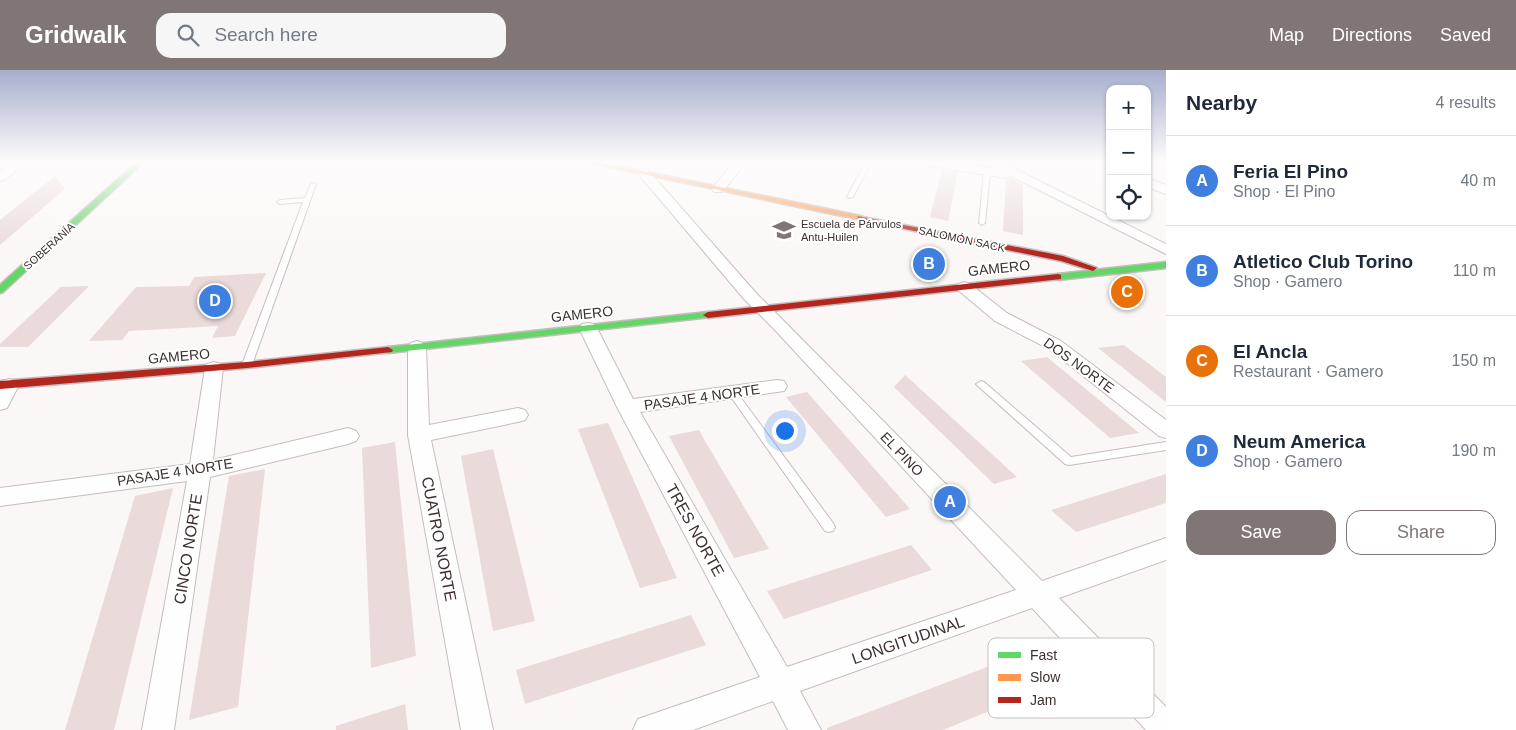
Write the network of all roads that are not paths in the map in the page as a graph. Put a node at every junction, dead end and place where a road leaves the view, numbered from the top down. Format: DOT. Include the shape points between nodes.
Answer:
graph roads {
  1 [pos="108,192"];
  2 [pos="310,192"];
  3 [pos="660,192"];
  4 [pos="736,192"];
  5 [pos="853,192"];
  6 [pos="985,192"];
  7 [pos="1051,192"];
  8 [pos="850,197"];
  9 [pos="307,200"];
  10 [pos="280,202"];
  11 [pos="982,223"];
  12 [pos="1166,250"];
  13 [pos="1166,265"];
  14 [pos="1104,272"];
  15 [pos="964,287"];
  16 [pos="0,290"];
  17 [pos="762,309"];
  18 [pos="588,328"];
  19 [pos="417,347"];
  20 [pos="247,365"];
  21 [pos="214,368"];
  22 [pos="981,384"];
  23 [pos="5,385"];
  24 [pos="777,386"];
  25 [pos="732,392"];
  26 [pos="0,403"];
  27 [pos="627,407"];
  28 [pos="518,415"];
  29 [pos="1166,431"];
  30 [pos="419,434"];
  31 [pos="348,436"];
  32 [pos="1166,446"];
  33 [pos="200,471"];
  34 [pos="0,497"];
  35 [pos="829,527"];
  36 [pos="1166,549"];
  37 [pos="1036,595"];
  38 [pos="1077,638"];
  39 [pos="780,684"];
  40 [pos="1154,718"];
  41 [pos="158,730"];
  42 [pos="477,730"];
  43 [pos="649,730"];
  44 [pos="805,730"];
  45 [pos="1166,730"];
  1 -- 16 [label="street, SOBERANÍA"];
  2 -- 9 [label="lane"];
  3 -- 17 [label="street, EL PINO"];
  4 -- 14 [label="street, SALOMÓN SACK" via="1063,259"];
  5 -- 8 [label="lane"];
  6 -- 11 [label="lane"];
  7 -- 12 [label="street"];
  9 -- 10 [label="lane"];
  9 -- 20 [label="lane"];
  13 -- 14 [label="street, GAMERO"];
  14 -- 15 [label="street, GAMERO"];
  15 -- 17 [label="street, GAMERO"];
  15 -- 29 [label="street, DOS NORTE" via="1001,317 1055,345"];
  17 -- 18 [label="street, GAMERO"];
  17 -- 37 [label="street, EL PINO"];
  18 -- 19 [label="street, GAMERO"];
  18 -- 27 [label="street, TRES NORTE"];
  19 -- 20 [label="street, GAMERO"];
  19 -- 30 [label="street, CUATRO NORTE"];
  20 -- 21 [label="street, GAMERO"];
  21 -- 23 [label="street, GAMERO"];
  21 -- 33 [label="street, CINCO NORTE"];
  22 -- 32 [label="lane" via="1069,461"];
  23 -- 26 [label="street"];
  24 -- 25 [label="street, PASAJE 4 NORTE"];
  25 -- 27 [label="street, PASAJE 4 NORTE"];
  25 -- 35 [label="lane"];
  27 -- 39 [label="street, TRES NORTE"];
  28 -- 30 [label="street"];
  30 -- 42 [label="street, CUATRO NORTE"];
  31 -- 33 [label="street, PASAJE 4 NORTE"];
  33 -- 34 [label="street, PASAJE 4 NORTE"];
  33 -- 41 [label="street, CINCO NORTE"];
  36 -- 37 [label="street, LONGITUDINAL"];
  37 -- 38 [label="street, EL PINO"];
  37 -- 39 [label="street, LONGITUDINAL"];
  39 -- 43 [label="street, LONGITUDINAL"];
  39 -- 44 [label="street, TRES NORTE"];
  40 -- 45 [label="street, EL PINO"];
}
